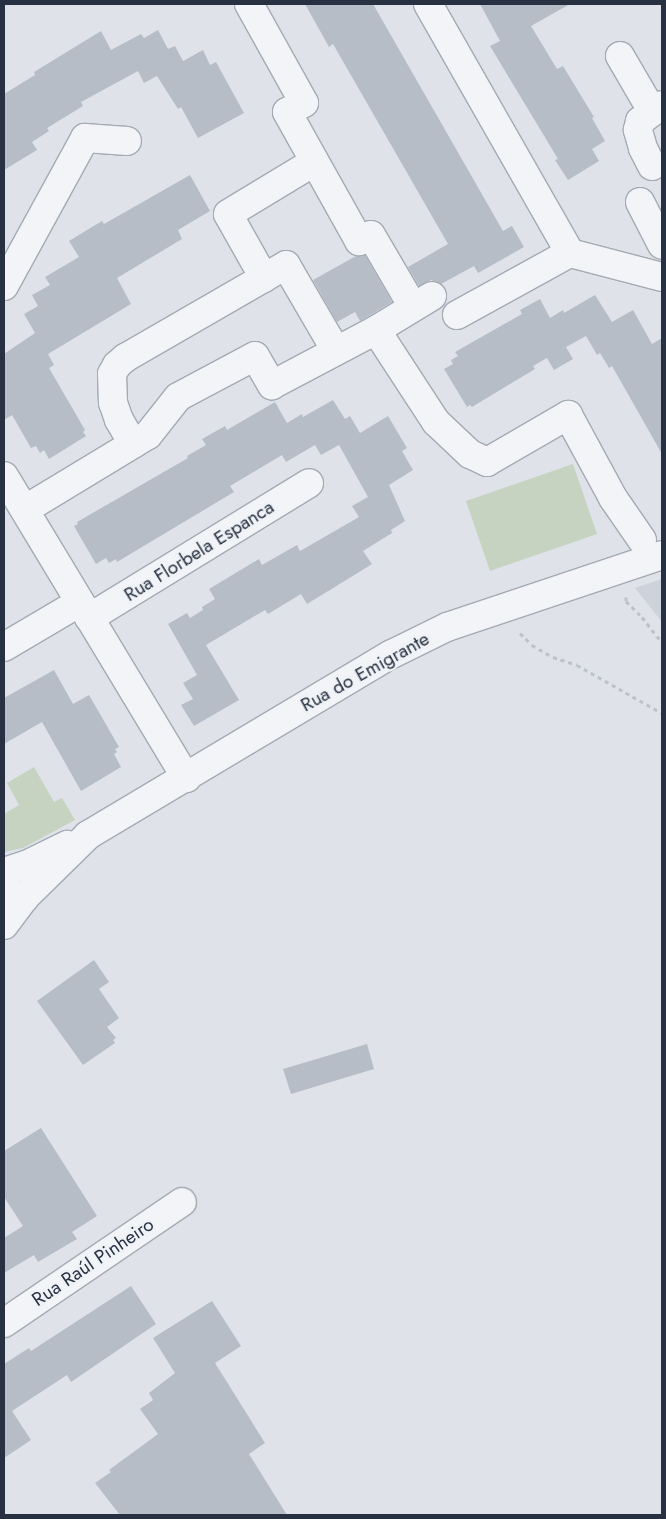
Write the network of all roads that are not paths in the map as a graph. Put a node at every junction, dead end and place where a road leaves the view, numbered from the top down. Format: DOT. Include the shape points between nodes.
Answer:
graph roads {
  1 [pos="249,4"];
  2 [pos="428,4"];
  3 [pos="620,56"];
  4 [pos="657,108"];
  5 [pos="127,141"];
  6 [pos="314,162"];
  7 [pos="652,166"];
  8 [pos="640,202"];
  9 [pos="662,245"];
  10 [pos="570,253"];
  11 [pos="662,277"];
  12 [pos="264,278"];
  13 [pos="4,286"];
  14 [pos="457,315"];
  15 [pos="376,330"];
  16 [pos="336,351"];
  17 [pos="134,444"];
  18 [pos="4,476"];
  19 [pos="308,484"];
  20 [pos="34,504"];
  21 [pos="652,547"];
  22 [pos="84,610"];
  23 [pos="4,647"];
  24 [pos="186,778"];
  25 [pos="88,835"];
  26 [pos="4,872"];
  27 [pos="14,894"];
  28 [pos="4,925"];
  29 [pos="182,1202"];
  30 [pos="4,1323"];
  1 -- 6 [label="street" via="304,103 287,112"];
  2 -- 10 [label="street"];
  3 -- 4 [label="street"];
  4 -- 7 [label="street" via="640,120 638,130"];
  5 -- 13 [label="street" via="86,138"];
  6 -- 12 [label="street" via="228,214"];
  6 -- 15 [label="street" via="359,241 370,235 422,302"];
  8 -- 9 [label="street"];
  10 -- 11 [label="street"];
  10 -- 14 [label="street"];
  12 -- 16 [label="street" via="286,265"];
  12 -- 17 [label="street" via="117,365 112,374 113,403"];
  15 -- 16 [label="street"];
  15 -- 21 [label="street" via="436,422 470,454 487,462 568,415 613,498"];
  16 -- 17 [label="street" via="272,385 255,356 178,397 155,427"];
  17 -- 20 [label="street"];
  18 -- 22 [label="street"];
  19 -- 22 [label="street, Rua Florbela Espanca"];
  21 -- 24 [label="street, Rua do Emigrante" via="621,568 447,627 390,655"];
  22 -- 23 [label="street, Rua Florbela Espanca"];
  22 -- 24 [label="street"];
  24 -- 25 [label="street, Rua do Emigrante"];
  25 -- 26 [label="street, Rua do Emigrante"];
  25 -- 27 [label="street, Rua do Emigrante"];
  27 -- 28 [label="street, Rua do Emigrante"];
  29 -- 30 [label="street, Rua Raúl Pinheiro"];
}
